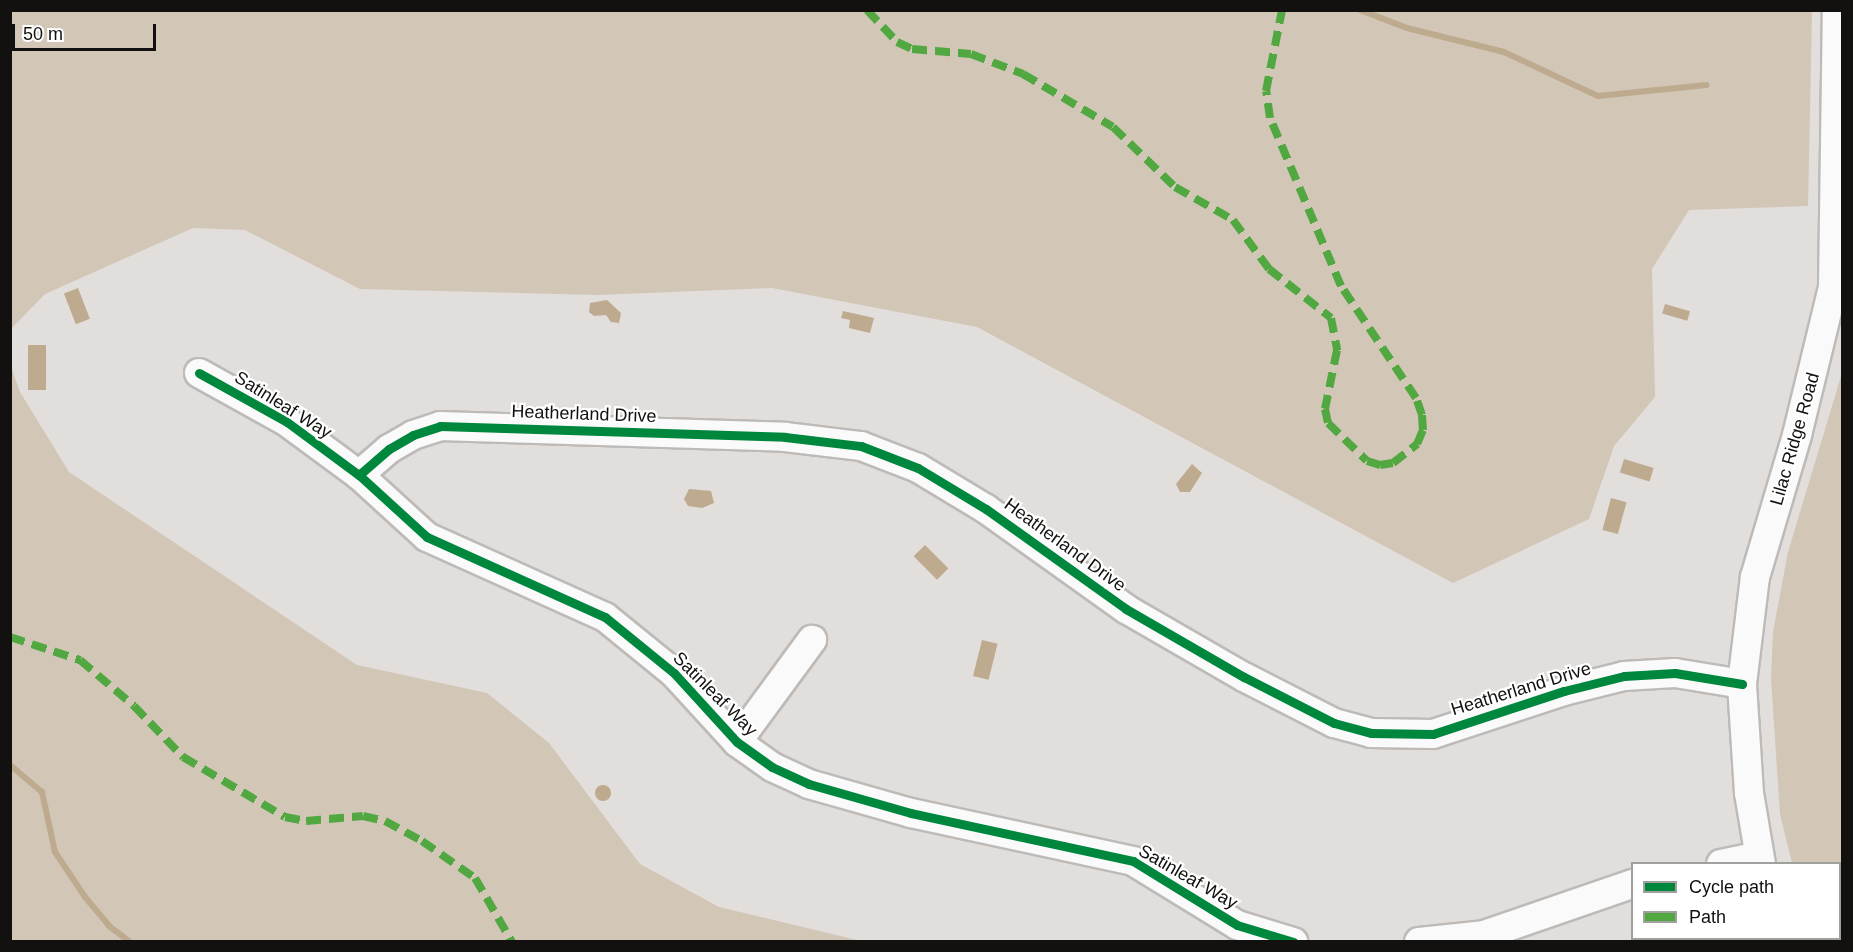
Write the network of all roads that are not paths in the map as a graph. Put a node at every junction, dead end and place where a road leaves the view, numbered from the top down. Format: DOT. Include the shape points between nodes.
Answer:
graph roads {
  1 [pos="1836,10"];
  2 [pos="199,373"];
  3 [pos="359,475"];
  4 [pos="812,640"];
  5 [pos="1742,684"];
  6 [pos="737,742"];
  7 [pos="1760,860"];
  8 [pos="1740,862"];
  9 [pos="1631,884"];
  10 [pos="1293,942"];
  11 [pos="1419,942"];
  1 -- 5 [label="street, Lilac Ridge Road" via="1833,287 1800,424 1755,577"];
  2 -- 3 [label="street, Satinleaf Way" via="287,422"];
  3 -- 5 [label="street, Heatherland Drive" via="397,444 440,426 785,437 861,447 928,474 995,515 1126,609 1234,671 1334,723 1371,733 1433,734 1564,691 1624,676 1676,673"];
  3 -- 6 [label="street, Satinleaf Way" via="427,537 605,617 674,673"];
  4 -- 6 [label="street"];
  5 -- 7 [label="street, Lilac Ridge Road" via="1749,793"];
  6 -- 10 [label="street, Satinleaf Way" via="772,767 809,784 911,813 1134,861 1237,925"];
  7 -- 8 [label="street"];
  9 -- 11 [label="street" via="1484,935"];
}
